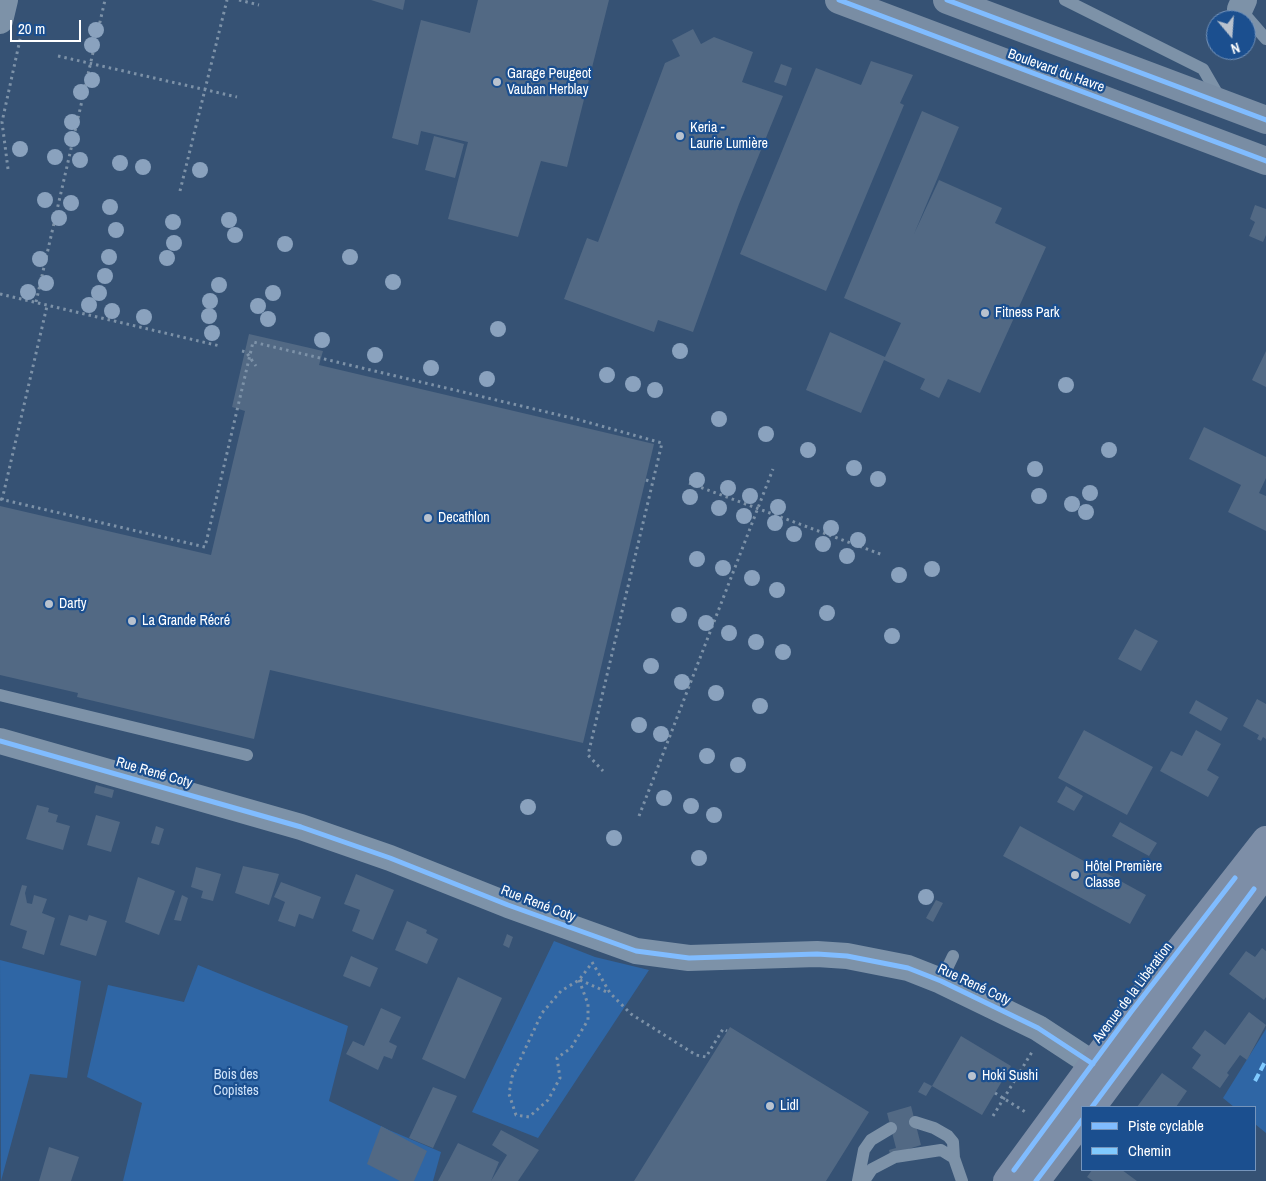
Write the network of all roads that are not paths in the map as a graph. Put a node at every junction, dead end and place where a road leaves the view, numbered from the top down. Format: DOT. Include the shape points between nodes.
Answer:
graph roads {
  1 [pos="5,0"];
  2 [pos="839,0"];
  3 [pos="947,0"];
  4 [pos="1065,0"];
  5 [pos="1242,5"];
  6 [pos="12,24"];
  7 [pos="1266,39"];
  8 [pos="1224,104"];
  9 [pos="1266,120"];
  10 [pos="1266,161"];
  11 [pos="0,695"];
  12 [pos="0,741"];
  13 [pos="247,755"];
  14 [pos="1266,840"];
  15 [pos="1266,872"];
  16 [pos="953,956"];
  17 [pos="941,981"];
  18 [pos="1103,1072"];
  19 [pos="1092,1106"];
  20 [pos="1081,1121"];
  21 [pos="915,1122"];
  22 [pos="891,1128"];
  23 [pos="954,1158"];
  24 [pos="858,1181"];
  25 [pos="864,1181"];
  26 [pos="962,1181"];
  27 [pos="1007,1181"];
  28 [pos="1036,1181"];
  1 -- 6 [label="street"];
  2 -- 10 [label="main road, Boulevard du Havre"];
  3 -- 8 [label="main road, Boulevard du Havre"];
  4 -- 8 [label="lane" via="1203,68"];
  5 -- 7 [label="lane"];
  8 -- 9 [label="main road, Boulevard du Havre"];
  11 -- 13 [label="lane"];
  12 -- 17 [label="street, Rue René Coty" via="301,827 636,951 688,958 847,956 908,968"];
  14 -- 18 [label="main road, Avenue de la Libération"];
  15 -- 18 [label="main road, Avenue de la Libération"];
  16 -- 17 [label="lane"];
  17 -- 18 [label="street, Rue René Coty" via="1038,1028"];
  18 -- 19 [label="main road, Avenue de la Libération"];
  18 -- 27 [label="main road, Avenue de la Libération"];
  20 -- 28 [label="main road"];
  21 -- 23 [label="lane" via="948,1136 953,1142"];
  22 -- 24 [label="lane" via="871,1140 864,1150"];
  23 -- 25 [label="lane" via="941,1150 895,1157 872,1169"];
  23 -- 26 [label="lane"];
}
